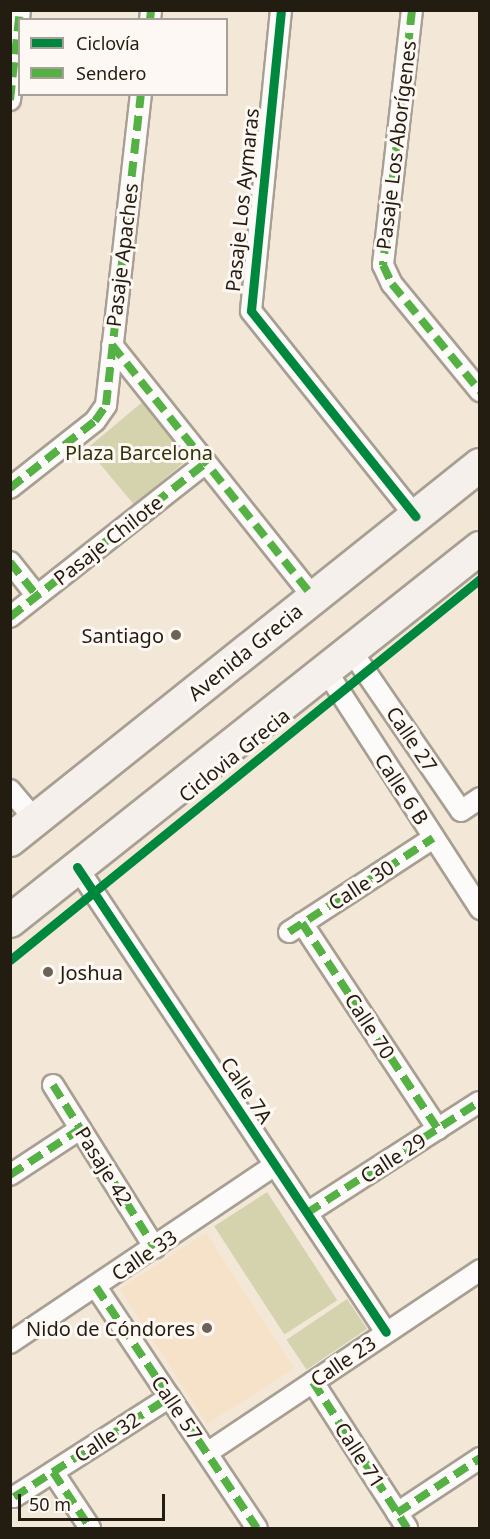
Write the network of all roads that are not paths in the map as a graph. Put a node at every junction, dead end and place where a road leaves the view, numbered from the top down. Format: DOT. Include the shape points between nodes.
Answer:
graph roads {
  1 [pos="281,10"];
  2 [pos="412,10"];
  3 [pos="18,28"];
  4 [pos="141,96"];
  5 [pos="10,100"];
  6 [pos="112,345"];
  7 [pos="480,391"];
  8 [pos="206,463"];
  9 [pos="480,465"];
  10 [pos="10,488"];
  11 [pos="415,516"];
  12 [pos="480,548"];
  13 [pos="10,562"];
  14 [pos="38,596"];
  15 [pos="313,597"];
  16 [pos="10,617"];
  17 [pos="350,649"];
  18 [pos="325,669"];
  19 [pos="10,790"];
  20 [pos="480,798"];
  21 [pos="34,820"];
  22 [pos="433,838"];
  23 [pos="10,840"];
  24 [pos="77,867"];
  25 [pos="480,909"];
  26 [pos="10,921"];
  27 [pos="296,927"];
  28 [pos="52,1085"];
  29 [pos="479,1102"];
  30 [pos="80,1129"];
  31 [pos="438,1129"];
  32 [pos="275,1165"];
  33 [pos="10,1175"];
  34 [pos="307,1213"];
  35 [pos="155,1248"];
  36 [pos="480,1270"];
  37 [pos="96,1287"];
  38 [pos="386,1332"];
  39 [pos="10,1343"];
  40 [pos="313,1382"];
  41 [pos="170,1397"];
  42 [pos="207,1453"];
  43 [pos="480,1458"];
  44 [pos="53,1472"];
  45 [pos="14,1497"];
  46 [pos="402,1521"];
  47 [pos="90,1528"];
  48 [pos="258,1528"];
  1 -- 11 [label="street, Pasaje Los Aymaras" via="251,311"];
  2 -- 7 [label="street, Pasaje Los Aborígenes" via="383,265 393,284"];
  3 -- 5 [label="street"];
  4 -- 6 [label="street, Pasaje Apaches"];
  6 -- 8 [label="street, Pasaje Apaches"];
  6 -- 10 [label="street" via="106,405 100,416"];
  8 -- 14 [label="street, Pasaje Chilote"];
  8 -- 15 [label="street, Pasaje Apaches"];
  9 -- 11 [label="main road, Avenida Grecia"];
  11 -- 15 [label="main road, Avenida Grecia"];
  12 -- 17 [label="main road"];
  13 -- 14 [label="street"];
  14 -- 16 [label="street, Pasaje Chilote"];
  15 -- 21 [label="main road, Avenida Grecia"];
  17 -- 18 [label="main road"];
  17 -- 20 [label="street, Calle 27" via="461,811"];
  18 -- 22 [label="street, Calle 6 B"];
  18 -- 24 [label="main road"];
  19 -- 21 [label="street"];
  21 -- 23 [label="main road, Avenida Grecia"];
  22 -- 25 [label="street, Calle 6 B"];
  22 -- 27 [label="street, Calle 30"];
  24 -- 26 [label="main road"];
  24 -- 32 [label="street, Calle 7A"];
  27 -- 31 [label="street, Calle 70"];
  28 -- 30 [label="street, Pasaje 42"];
  29 -- 31 [label="street, Calle 29"];
  30 -- 33 [label="street"];
  30 -- 35 [label="street, Pasaje 42"];
  31 -- 34 [label="street, Calle 29"];
  32 -- 34 [label="street, Calle 7A"];
  32 -- 35 [label="street, Calle 33"];
  34 -- 38 [label="street, Calle 7A"];
  35 -- 37 [label="street, Calle 33"];
  36 -- 38 [label="street, Calle 23"];
  37 -- 39 [label="street, Calle 33"];
  37 -- 41 [label="street, Calle 57"];
  38 -- 40 [label="street, Calle 23"];
  40 -- 42 [label="street, Calle 23"];
  40 -- 46 [label="street, Calle 71"];
  41 -- 42 [label="street, Calle 57"];
  41 -- 44 [label="street, Calle 32"];
  42 -- 48 [label="street, Calle 57"];
  43 -- 46 [label="street"];
  44 -- 45 [label="street, Calle 32"];
  44 -- 47 [label="street"];
}
